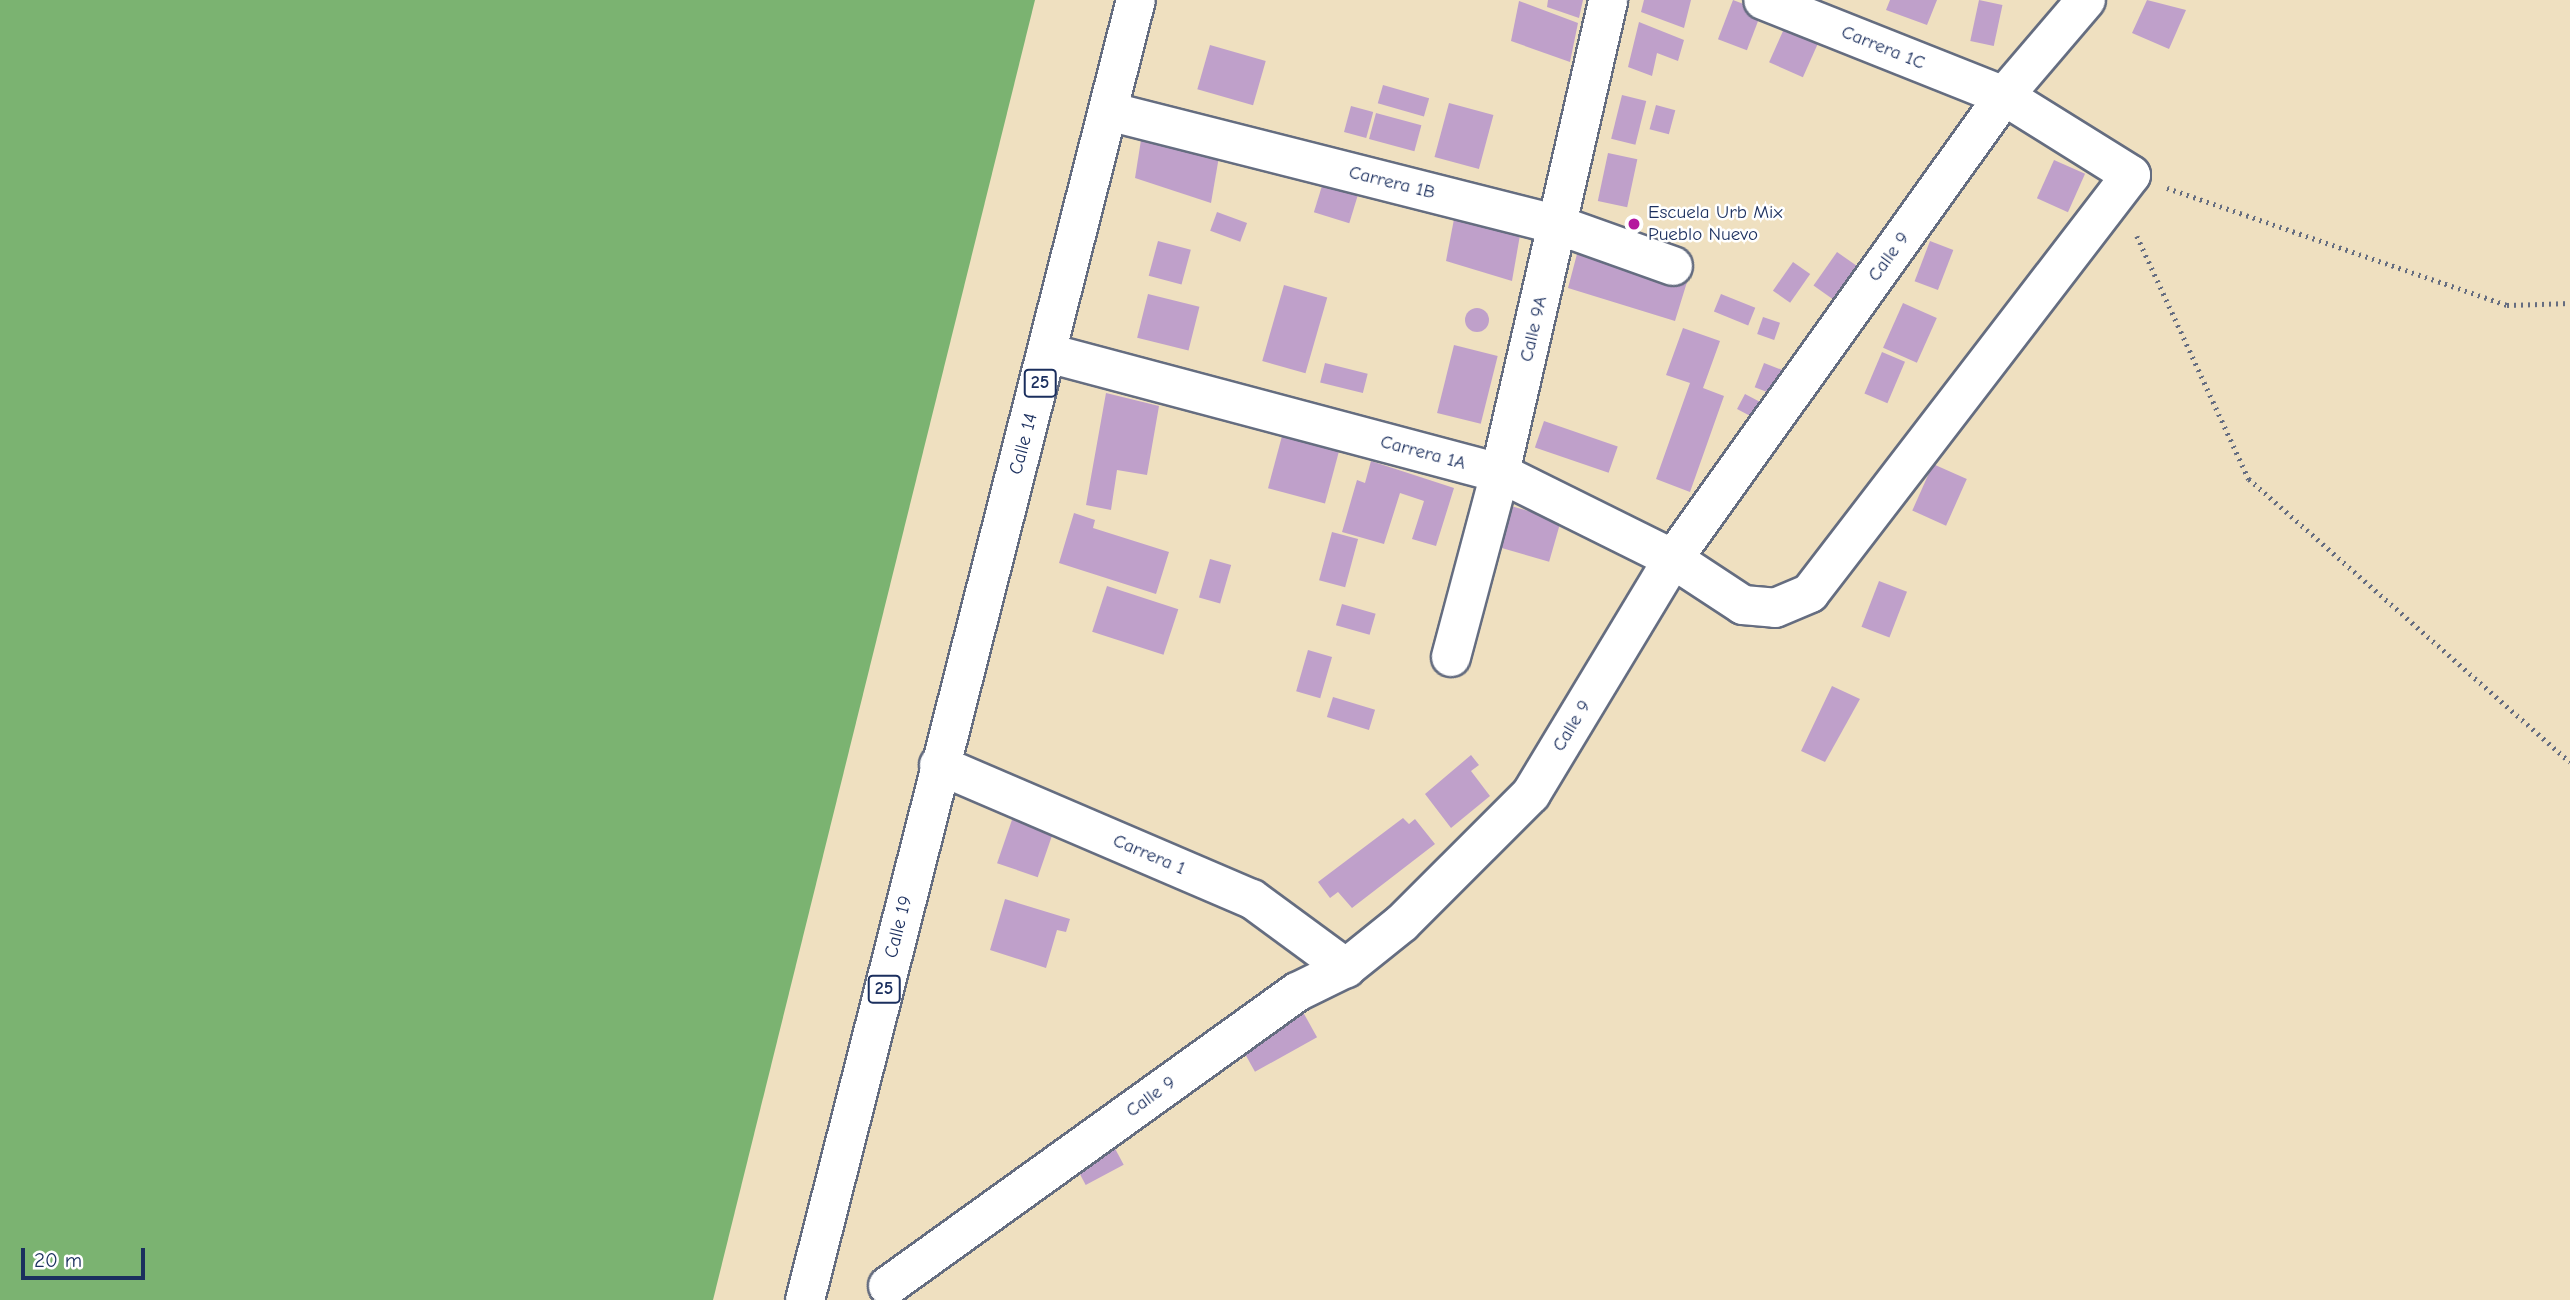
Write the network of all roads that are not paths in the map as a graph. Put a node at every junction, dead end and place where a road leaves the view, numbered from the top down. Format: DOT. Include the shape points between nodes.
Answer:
graph roads {
  1 [pos="1136,0"];
  2 [pos="1608,0"];
  3 [pos="1763,0"];
  4 [pos="2086,0"];
  5 [pos="2004,96"];
  6 [pos="1108,111"];
  7 [pos="1558,225"];
  8 [pos="1673,266"];
  9 [pos="1048,353"];
  10 [pos="1500,473"];
  11 [pos="1673,559"];
  12 [pos="1775,608"];
  13 [pos="1451,656"];
  14 [pos="939,765"];
  15 [pos="1346,968"];
  16 [pos="888,1286"];
  17 [pos="806,1300"];
  1 -- 6 [label="main road, Calle 14 / 25"];
  2 -- 7 [label="main road, Calle 9A"];
  3 -- 5 [label="main road, Carrera 1C"];
  4 -- 5 [label="main road, Calle 9"];
  5 -- 11 [label="main road, Calle 9"];
  5 -- 12 [label="main road, Carrera 1C" via="2131,175 1810,593"];
  6 -- 7 [label="main road, Carrera 1B"];
  6 -- 9 [label="main road, Calle 14 / 25"];
  7 -- 8 [label="main road, Carrera 1B"];
  7 -- 10 [label="main road, Calle 9A"];
  9 -- 10 [label="main road, Carrera 1A"];
  9 -- 14 [label="main road, Calle 14 / 25"];
  10 -- 11 [label="main road, Carrera 1A"];
  10 -- 13 [label="main road, Calle 9A"];
  11 -- 12 [label="main road, Carrera 1A" via="1742,606"];
  11 -- 15 [label="main road, Calle 9" via="1531,794 1402,923"];
  14 -- 15 [label="main road, Carrera 1" via="1252,899"];
  14 -- 17 [label="main road, Calle 19 / 25"];
  15 -- 16 [label="main road, Calle 9" via="1297,992"];
}
